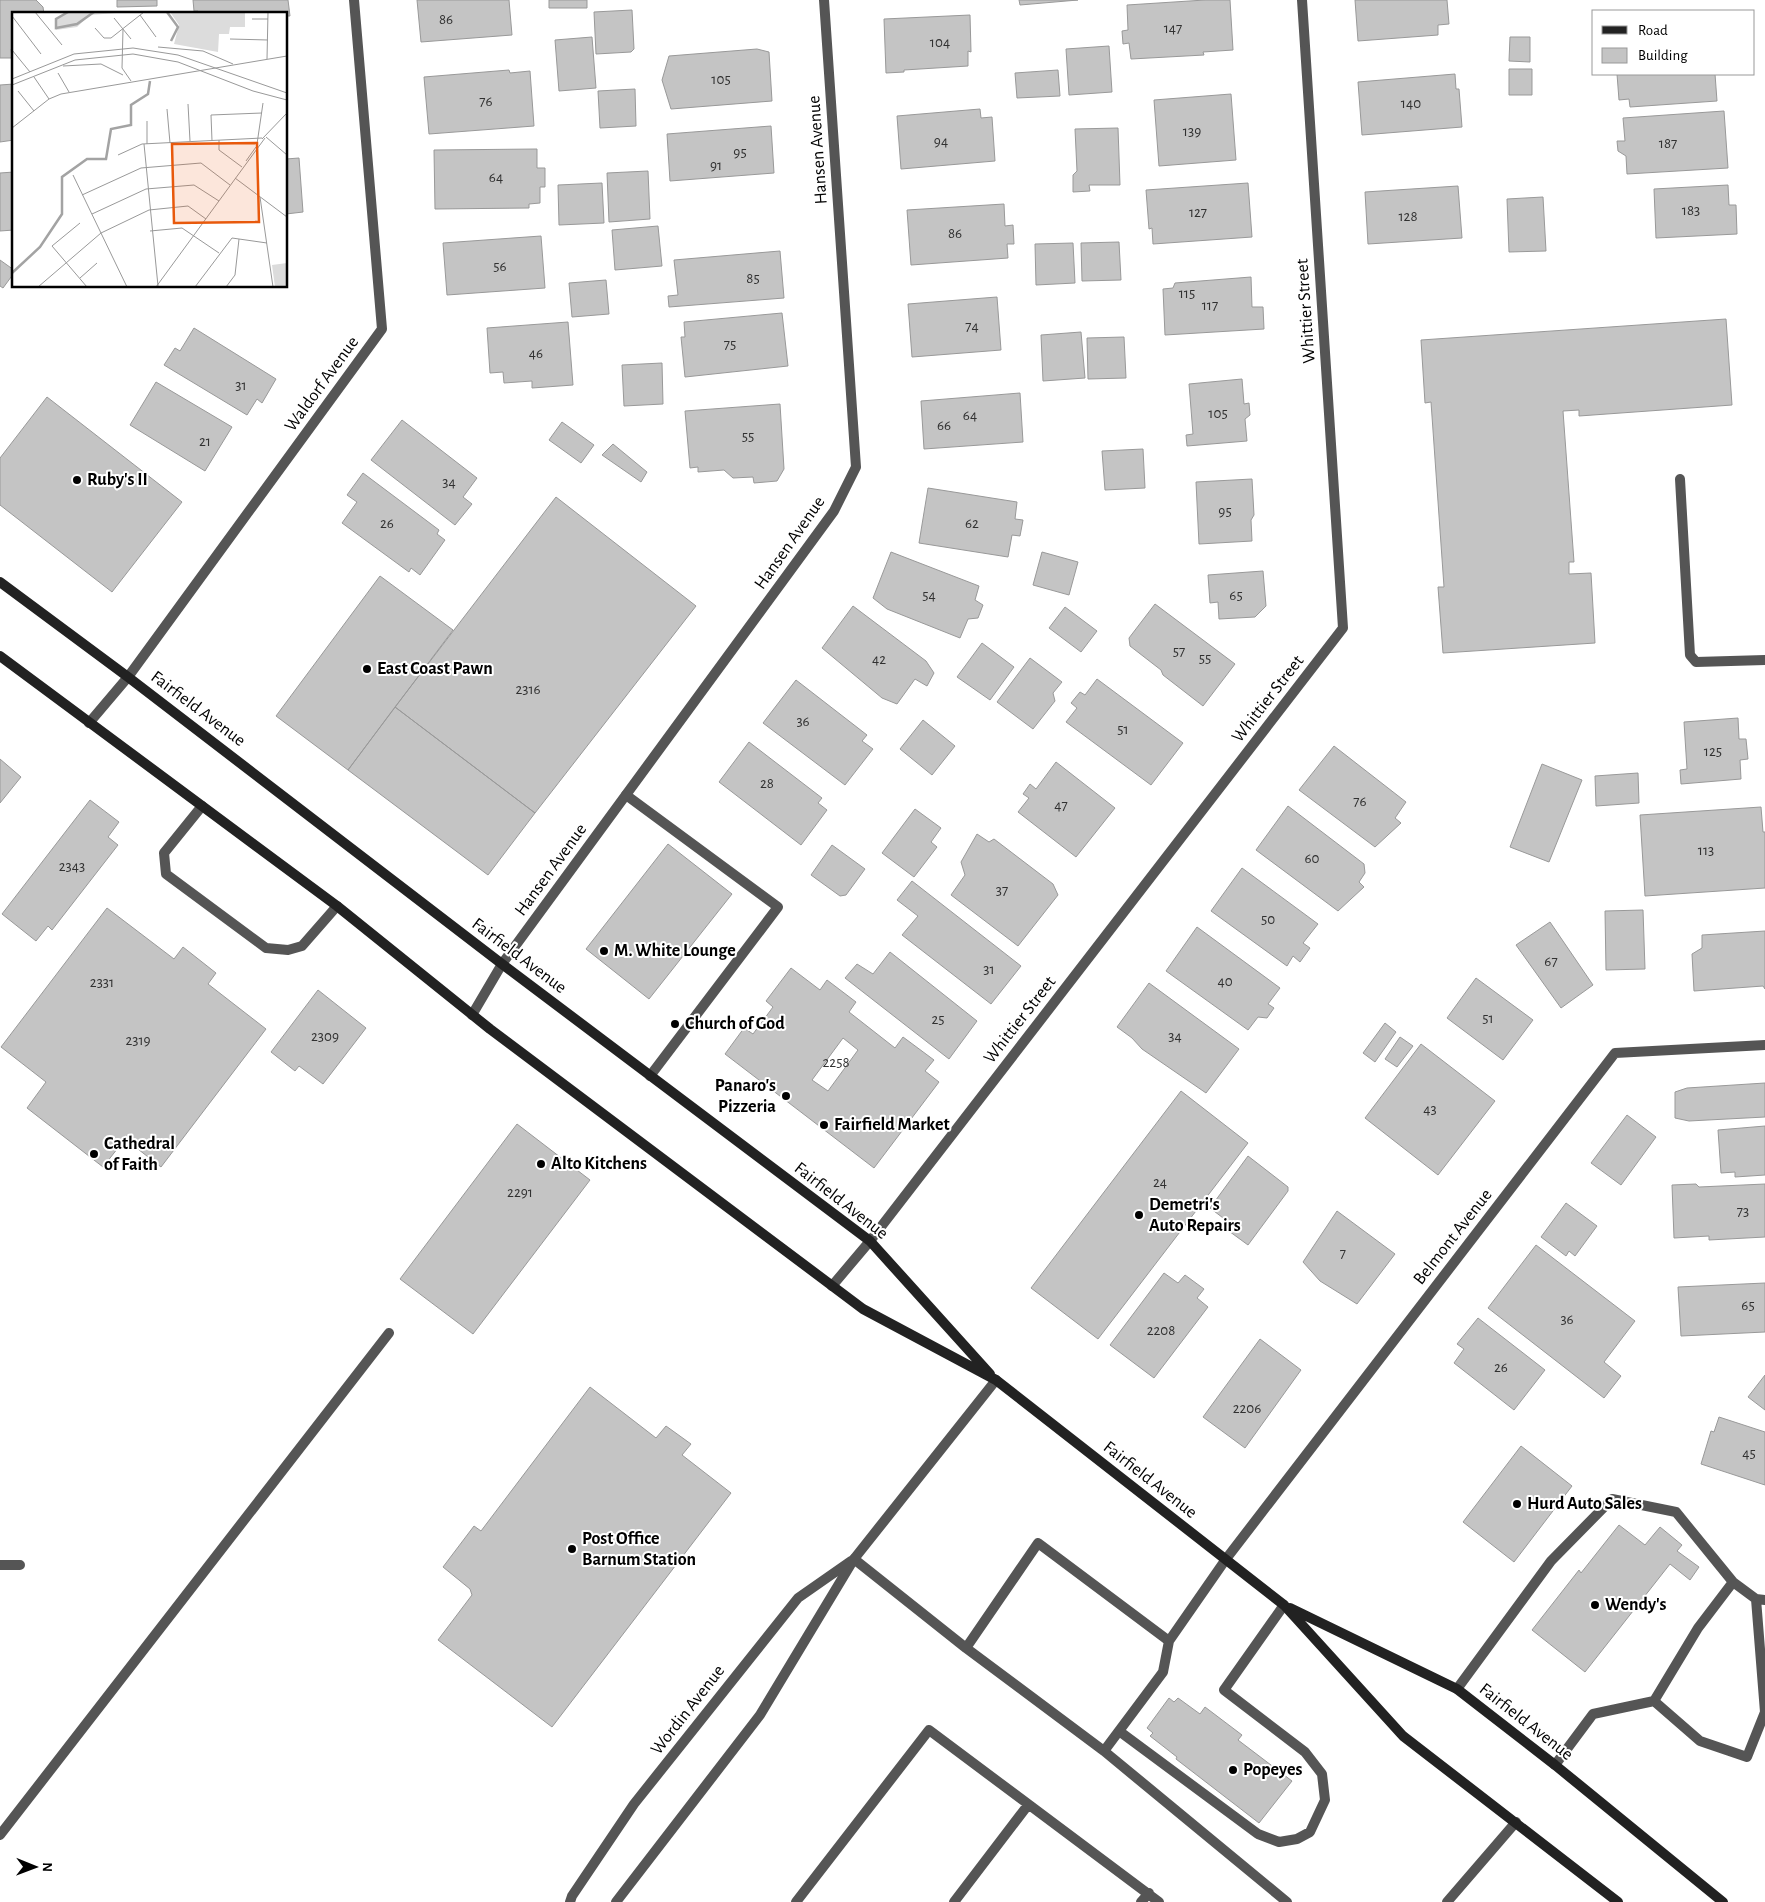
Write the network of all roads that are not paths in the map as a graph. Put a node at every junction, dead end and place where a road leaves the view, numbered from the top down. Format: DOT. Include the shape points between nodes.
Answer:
graph roads {
  1 [pos="354,0"];
  2 [pos="824,0"];
  3 [pos="1302,0"];
  4 [pos="1680,479"];
  5 [pos="0,582"];
  6 [pos="0,656"];
  7 [pos="1765,660"];
  8 [pos="128,677"];
  9 [pos="90,723"];
  10 [pos="626,795"];
  11 [pos="202,806"];
  12 [pos="337,906"];
  13 [pos="502,964"];
  14 [pos="472,1015"];
  15 [pos="1765,1046"];
  16 [pos="650,1076"];
  17 [pos="870,1241"];
  18 [pos="832,1286"];
  19 [pos="389,1333"];
  20 [pos="996,1380"];
  21 [pos="854,1559"];
  22 [pos="1226,1559"];
  23 [pos="0,1565"];
  24 [pos="20,1565"];
  25 [pos="1733,1582"];
  26 [pos="1760,1600"];
  27 [pos="1284,1605"];
  28 [pos="1169,1641"];
  29 [pos="966,1648"];
  30 [pos="1457,1689"];
  31 [pos="1654,1701"];
  32 [pos="1119,1731"];
  33 [pos="1104,1751"];
  34 [pos="1555,1765"];
  35 [pos="1028,1805"];
  36 [pos="1516,1822"];
  37 [pos="0,1835"];
  38 [pos="1148,1893"];
  39 [pos="570,1902"];
  40 [pos="616,1902"];
  41 [pos="796,1902"];
  42 [pos="954,1902"];
  43 [pos="1141,1902"];
  44 [pos="1159,1902"];
  45 [pos="1287,1902"];
  46 [pos="1448,1902"];
  47 [pos="1618,1902"];
  48 [pos="1723,1902"];
  1 -- 8 [label="street, Waldorf Avenue" via="382,329"];
  2 -- 10 [label="street, Hansen Avenue" via="856,467 834,511"];
  3 -- 17 [label="street, Whittier Street" via="1342,628"];
  4 -- 7 [label="street" via="1690,655 1696,662"];
  5 -- 8 [label="main road, Fairfield Avenue"];
  6 -- 9 [label="main road, Fairfield Avenue"];
  8 -- 9 [label="street, Waldorf Avenue"];
  8 -- 13 [label="main road, Fairfield Avenue"];
  9 -- 11 [label="main road, Fairfield Avenue"];
  10 -- 13 [label="street, Hansen Avenue"];
  10 -- 16 [label="street" via="778,907"];
  11 -- 12 [label="main road, Fairfield Avenue"];
  11 -- 12 [label="street" via="164,853 166,874 266,948 288,950 302,946"];
  12 -- 14 [label="main road, Fairfield Avenue"];
  13 -- 14 [label="street, Hansen Avenue"];
  13 -- 16 [label="main road, Fairfield Avenue"];
  14 -- 18 [label="main road, Fairfield Avenue"];
  15 -- 22 [label="street, Belmont Avenue" via="1614,1054"];
  16 -- 17 [label="main road, Fairfield Avenue"];
  17 -- 18 [label="street, Whittier Street"];
  17 -- 20 [label="main road, Fairfield Avenue"];
  18 -- 20 [label="main road, Fairfield Avenue" via="863,1309"];
  19 -- 37 [label="street"];
  20 -- 21 [label="street, Wordin Avenue"];
  20 -- 22 [label="main road, Fairfield Avenue"];
  21 -- 29 [label="street"];
  21 -- 39 [label="street, Wordin Avenue" via="798,1598 634,1804"];
  21 -- 40 [label="street, Wordin Avenue" via="760,1715"];
  22 -- 27 [label="main road, Fairfield Avenue"];
  22 -- 28 [label="street, Belmont Avenue"];
  23 -- 24 [label="street"];
  25 -- 26 [label="street"];
  25 -- 30 [label="street" via="1676,1512 1612,1499 1551,1561"];
  25 -- 31 [label="street" via="1698,1628"];
  26 -- 31 [label="street" via="1765,1712 1747,1757 1700,1741"];
  27 -- 30 [label="main road, Fairfield Avenue"];
  27 -- 32 [label="street" via="1224,1690 1305,1752 1322,1774 1326,1800 1310,1832 1297,1839 1279,1842 1258,1834"];
  27 -- 36 [label="main road, Fairfield Avenue" via="1403,1736"];
  28 -- 29 [label="street" via="1038,1543"];
  28 -- 32 [label="street" via="1163,1672"];
  29 -- 33 [label="street"];
  30 -- 34 [label="main road, Fairfield Avenue"];
  31 -- 34 [label="street" via="1593,1714"];
  32 -- 33 [label="street"];
  33 -- 45 [label="street"];
  34 -- 48 [label="main road, Fairfield Avenue"];
  35 -- 38 [label="street"];
  35 -- 41 [label="street" via="929,1730"];
  35 -- 42 [label="street"];
  36 -- 46 [label="street"];
  36 -- 47 [label="main road, Fairfield Avenue"];
  38 -- 43 [label="street"];
  38 -- 44 [label="street"];
}
